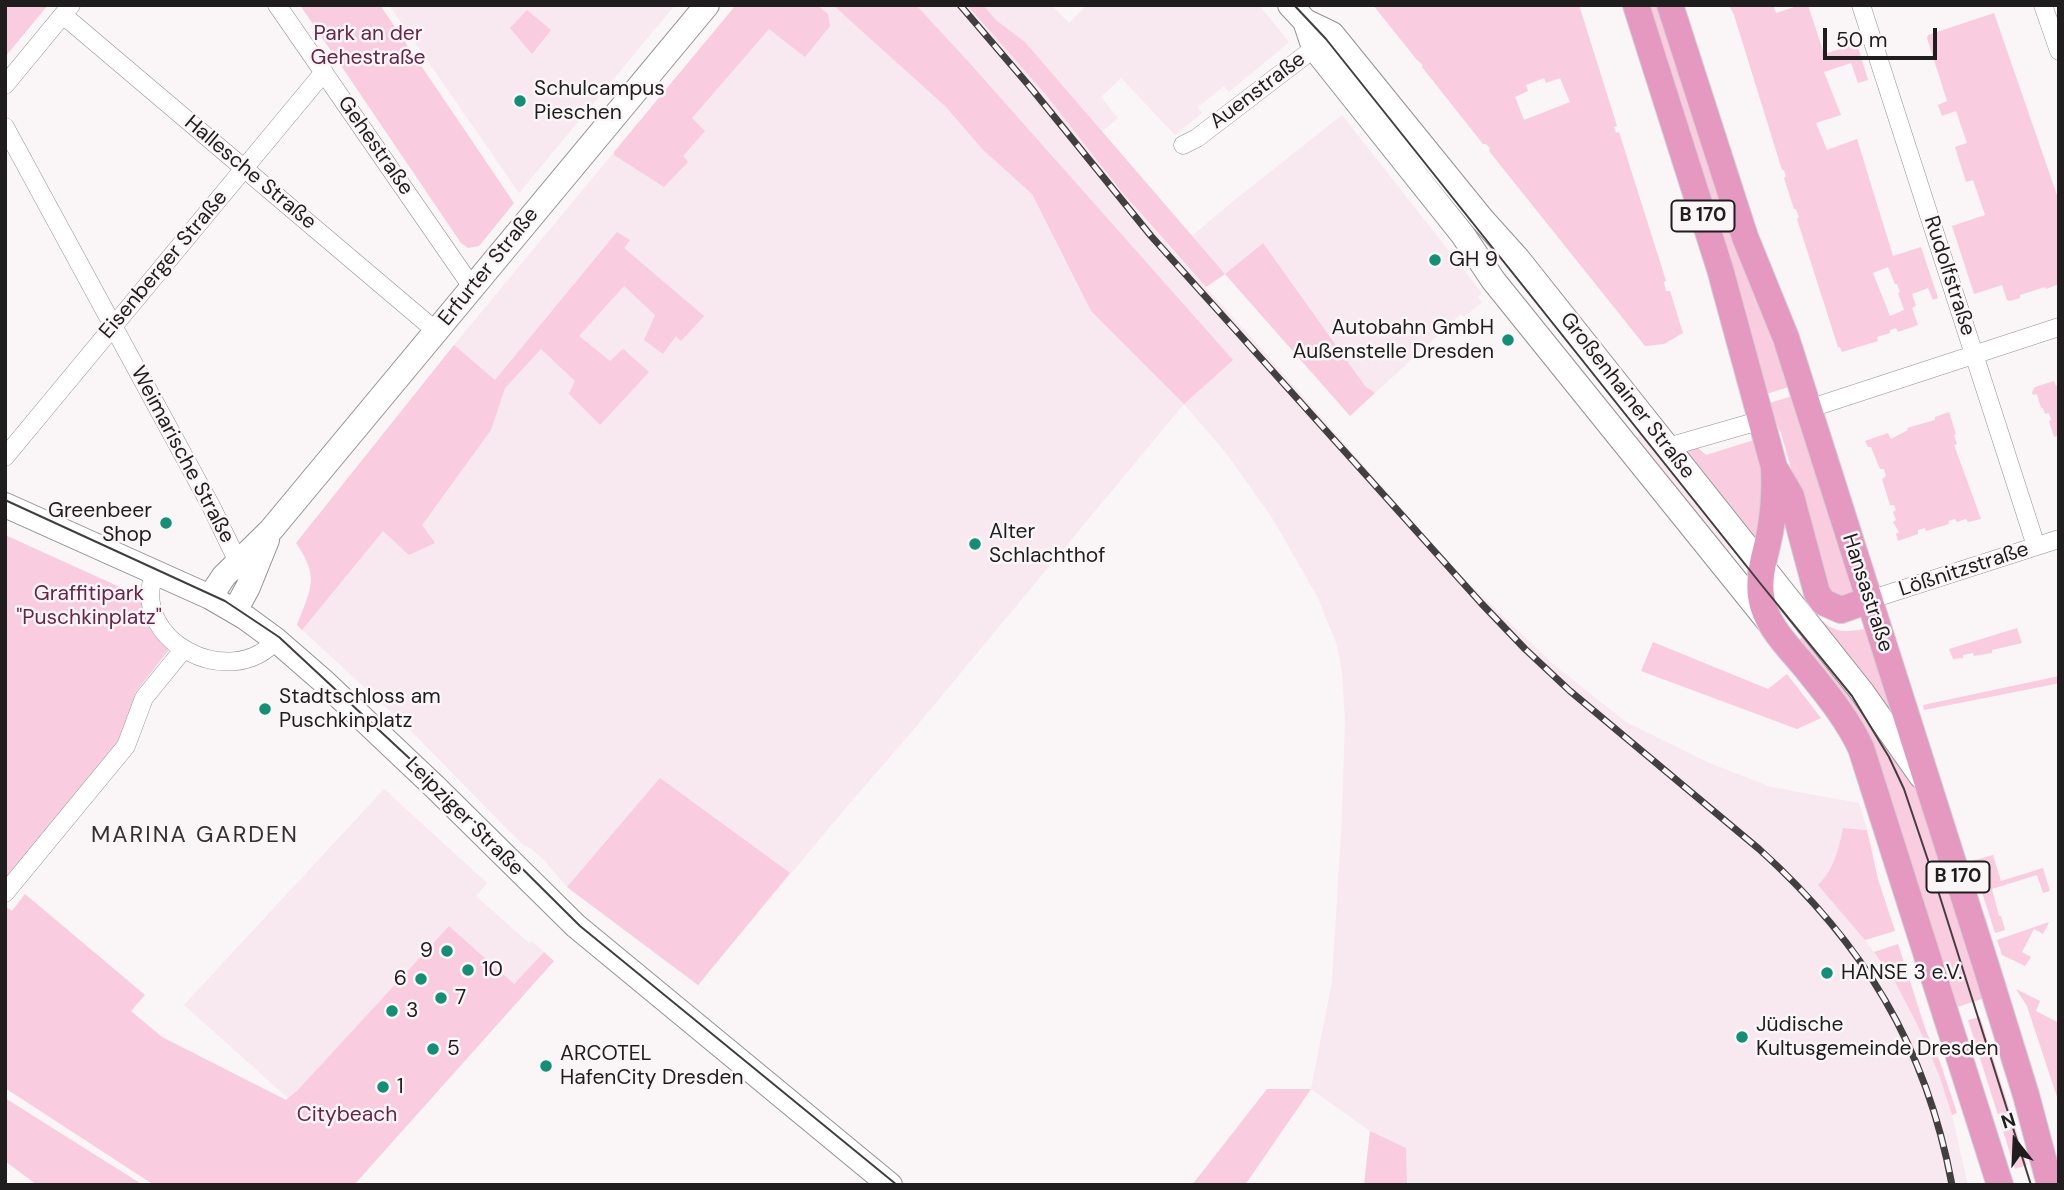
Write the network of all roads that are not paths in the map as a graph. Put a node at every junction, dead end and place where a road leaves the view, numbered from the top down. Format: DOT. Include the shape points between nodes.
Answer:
graph roads {
  1 [pos="277,5"];
  2 [pos="707,5"];
  3 [pos="1636,5"];
  4 [pos="1670,5"];
  5 [pos="1862,5"];
  6 [pos="2043,5"];
  7 [pos="67,10"];
  8 [pos="1297,13"];
  9 [pos="1323,41"];
  10 [pos="2059,51"];
  11 [pos="324,72"];
  12 [pos="5,85"];
  13 [pos="5,127"];
  14 [pos="1182,145"];
  15 [pos="244,168"];
  16 [pos="472,287"];
  17 [pos="114,326"];
  18 [pos="2059,327"];
  19 [pos="436,331"];
  20 [pos="1975,354"];
  21 [pos="1815,406"];
  22 [pos="1762,420"];
  23 [pos="1668,447"];
  24 [pos="5,457"];
  25 [pos="1774,467"];
  26 [pos="5,505"];
  27 [pos="271,530"];
  28 [pos="2059,539"];
  29 [pos="2036,546"];
  30 [pos="238,562"];
  31 [pos="1761,565"];
  32 [pos="155,572"];
  33 [pos="210,597"];
  34 [pos="1870,600"];
  35 [pos="235,611"];
  36 [pos="1769,622"];
  37 [pos="276,640"];
  38 [pos="183,650"];
  39 [pos="1929,789"];
  40 [pos="5,893"];
  41 [pos="890,1185"];
  42 [pos="2000,1185"];
  43 [pos="2050,1185"];
  1 -- 11 [label="street, Gehestraße"];
  2 -- 16 [label="main road, Erfurter Straße"];
  3 -- 22 [label="main road, B 170" via="1720,269"];
  4 -- 21 [label="main road, Hansastraße / B 170" via="1745,237"];
  5 -- 20 [label="street, Rudolfstraße"];
  6 -- 10 [label="street"];
  7 -- 12 [label="street"];
  7 -- 15 [label="street, Hallesche Straße"];
  8 -- 9 [label="main road, Großenhainer Straße"];
  9 -- 14 [label="street, Auenstraße"];
  9 -- 23 [label="main road, Großenhainer Straße" via="1518,259"];
  9 -- 36 [label="main road, Großenhainer Straße" via="1493,280"];
  11 -- 15 [label="street, Eisenberger Straße"];
  11 -- 16 [label="street, Gehestraße"];
  13 -- 17 [label="street, Weimarische Straße"];
  15 -- 17 [label="street, Eisenberger Straße"];
  15 -- 19 [label="street, Hallesche Straße"];
  16 -- 19 [label="main road, Erfurter Straße"];
  17 -- 24 [label="street, Eisenberger Straße"];
  17 -- 30 [label="street, Weimarische Straße"];
  18 -- 20 [label="street"];
  19 -- 27 [label="main road, Erfurter Straße"];
  20 -- 21 [label="street"];
  20 -- 29 [label="street, Rudolfstraße"];
  21 -- 34 [label="main road, Hansastraße / B 170"];
  22 -- 23 [label="street"];
  22 -- 25 [label="main road, B 170"];
  23 -- 31 [label="main road, Großenhainer Straße"];
  25 -- 31 [label="main road, B 170" via="1770,533"];
  25 -- 34 [label="main road" via="1791,496 1823,602 1842,610"];
  26 -- 32 [label="main road, Leipziger Straße"];
  27 -- 30 [label="main road, Erfurter Straße"];
  27 -- 35 [label="main road, Erfurter Straße"];
  28 -- 29 [label="street, Lößnitzstraße"];
  29 -- 34 [label="street, Lößnitzstraße"];
  30 -- 33 [label="main road, Erfurter Straße"];
  31 -- 36 [label="main road, B 170" via="1760,593"];
  31 -- 39 [label="main road, Großenhainer Straße" via="1863,692"];
  32 -- 33 [label="main road, Leipziger Straße"];
  32 -- 38 [label="street" via="153,610 170,639"];
  33 -- 35 [label="main road, Leipziger Straße"];
  34 -- 39 [label="main road, Hansastraße / B 170"];
  35 -- 37 [label="main road, Leipziger Straße"];
  36 -- 42 [label="main road, B 170" via="1839,710 1861,748"];
  37 -- 38 [label="street" via="255,656 231,662"];
  37 -- 41 [label="main road, Leipziger Straße" via="576,926"];
  38 -- 40 [label="street" via="144,698 126,746"];
  39 -- 43 [label="main road, Hansastraße / B 170"];
}
